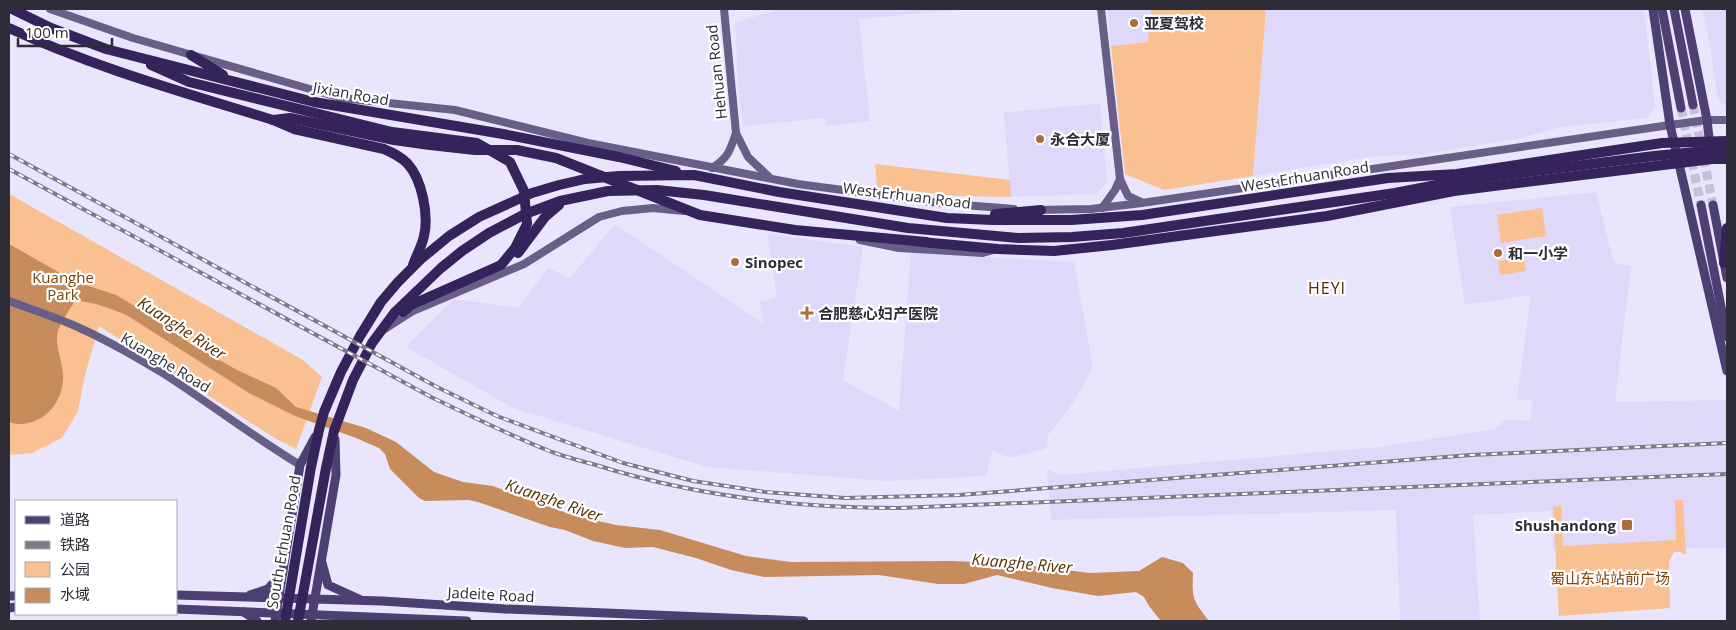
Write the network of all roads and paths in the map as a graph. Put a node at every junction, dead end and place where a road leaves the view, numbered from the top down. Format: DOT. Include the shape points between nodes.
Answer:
graph roads {
  1 [pos="12,9"];
  2 [pos="724,9"];
  3 [pos="1101,9"];
  4 [pos="1653,9"];
  5 [pos="1662,9"];
  6 [pos="1674,9"];
  7 [pos="1685,9"];
  8 [pos="55,10"];
  9 [pos="9,28"];
  10 [pos="122,53"];
  11 [pos="191,55"];
  12 [pos="232,81"];
  13 [pos="1693,105"];
  14 [pos="1681,108"];
  15 [pos="273,120"];
  16 [pos="1707,120"];
  17 [pos="1727,120"];
  18 [pos="1670,125"];
  19 [pos="736,133"];
  20 [pos="393,136"];
  21 [pos="1727,141"];
  22 [pos="557,145"];
  23 [pos="1727,149"];
  24 [pos="622,150"];
  25 [pos="1712,159"];
  26 [pos="1727,159"];
  27 [pos="1678,164"];
  28 [pos="712,168"];
  29 [pos="1508,170"];
  30 [pos="694,175"];
  31 [pos="771,178"];
  32 [pos="1120,179"];
  33 [pos="1454,191"];
  34 [pos="1395,193"];
  35 [pos="567,200"];
  36 [pos="1142,203"];
  37 [pos="1701,204"];
  38 [pos="1713,205"];
  39 [pos="1102,208"];
  40 [pos="1041,210"];
  41 [pos="947,218"];
  42 [pos="1727,228"];
  43 [pos="1017,238"];
  44 [pos="921,242"];
  45 [pos="998,248"];
  46 [pos="1724,263"];
  47 [pos="412,268"];
  48 [pos="1727,278"];
  49 [pos="487,279"];
  50 [pos="9,301"];
  51 [pos="381,331"];
  52 [pos="1727,337"];
  53 [pos="1727,371"];
  54 [pos="324,412"];
  55 [pos="340,415"];
  56 [pos="319,430"];
  57 [pos="334,431"];
  58 [pos="300,465"];
  59 [pos="321,560"];
  60 [pos="283,571"];
  61 [pos="178,595"];
  62 [pos="242,597"];
  63 [pos="279,598"];
  64 [pos="314,600"];
  65 [pos="364,601"];
  66 [pos="178,609"];
  67 [pos="243,612"];
  68 [pos="357,616"];
  69 [pos="276,617"];
  70 [pos="311,618"];
  71 [pos="257,621"];
  72 [pos="285,621"];
  73 [pos="298,621"];
  74 [pos="342,621"];
  75 [pos="467,621"];
  76 [pos="804,621"];
  1 -- 10 [label="highway, Jixian Road" via="51,28"];
  2 -- 19 [label="street, Hehuan Road"];
  3 -- 32 [label="street"];
  4 -- 18 [label="main road"];
  5 -- 14 [label="main road"];
  6 -- 13 [label="main road"];
  7 -- 16 [label="main road"];
  8 -- 11 [label="street"];
  9 -- 15 [label="highway" via="129,76"];
  10 -- 12 [label="highway, Jixian Road"];
  10 -- 20 [label="highway" via="189,82"];
  11 -- 12 [label="highway"];
  11 -- 24 [label="street" via="341,98 455,110"];
  12 -- 22 [label="highway, Jixian Road" via="314,102"];
  15 -- 20 [label="highway" via="290,118"];
  15 -- 47 [label="highway" via="294,129 384,149 408,164 420,188 425,213 424,236"];
  16 -- 17 [label="street"];
  16 -- 18 [label="street"];
  16 -- 25 [label="main road"];
  18 -- 27 [label="main road"];
  18 -- 36 [label="street"];
  19 -- 28 [label="street" via="725,160"];
  19 -- 31 [label="street" via="748,157"];
  20 -- 44 [label="highway" via="475,150 517,150 556,158 700,215 795,230"];
  20 -- 51 [label="highway" via="477,143 510,162 524,191 527,224 516,248 501,265 411,305"];
  21 -- 29 [label="highway" via="1662,144"];
  22 -- 24 [label="highway"];
  22 -- 30 [label="highway, Jixian Road"];
  23 -- 29 [label="highway"];
  24 -- 28 [label="street"];
  25 -- 26 [label="highway"];
  25 -- 27 [label="highway"];
  27 -- 33 [label="highway"];
  27 -- 53 [label="main road"];
  28 -- 31 [label="street"];
  29 -- 34 [label="highway, West Erhuan Road"];
  29 -- 41 [label="highway, West Erhuan Road" via="1388,178 1142,215 1071,220"];
  30 -- 41 [label="highway, West Erhuan Road" via="779,192"];
  30 -- 47 [label="highway, West Erhuan Road" via="619,176 559,184 479,217 449,236"];
  31 -- 40 [label="street" via="939,203"];
  32 -- 36 [label="street" via="1128,196"];
  32 -- 39 [label="street"];
  33 -- 34 [label="highway"];
  33 -- 45 [label="highway" via="1327,216 1112,245 1054,251"];
  34 -- 43 [label="highway, West Erhuan Road" via="1123,233"];
  35 -- 43 [label="highway, West Erhuan Road" via="608,191 656,190 908,228"];
  35 -- 49 [label="highway" via="545,217 511,262"];
  35 -- 51 [label="highway, West Erhuan Road" via="525,214 462,251 395,312"];
  36 -- 39 [label="street"];
  37 -- 52 [label="main road"];
  38 -- 46 [label="main road"];
  39 -- 40 [label="street"];
  40 -- 41 [label="highway"];
  42 -- 46 [label="highway"];
  43 -- 44 [label="highway"];
  44 -- 45 [label="highway"];
  45 -- 49 [label="street" via="982,253 899,248 777,222 653,208 599,217 524,264"];
  46 -- 48 [label="main road"];
  47 -- 54 [label="highway, West Erhuan Road" via="381,302 360,336"];
  49 -- 51 [label="street" via="413,310"];
  50 -- 58 [label="street, Kuanghe Road" via="74,325 160,371"];
  51 -- 55 [label="highway, West Erhuan Road" via="353,380"];
  54 -- 56 [label="highway, South Erhuan Road"];
  55 -- 57 [label="highway, South Erhuan Road"];
  56 -- 58 [label="main road"];
  56 -- 72 [label="highway, South Erhuan Road"];
  57 -- 59 [label="main road" via="336,475"];
  57 -- 73 [label="highway, South Erhuan Road"];
  58 -- 60 [label="main road"];
  59 -- 64 [label="main road"];
  59 -- 65 [label="main road" via="328,585"];
  60 -- 62 [label="main road" via="268,589"];
  60 -- 63 [label="main road"];
  61 -- 62 [label="main road, Jadeite Road"];
  62 -- 63 [label="main road, Jadeite Road"];
  63 -- 64 [label="main road, Jadeite Road"];
  63 -- 69 [label="main road"];
  64 -- 65 [label="main road, Jadeite Road"];
  64 -- 70 [label="main road"];
  65 -- 76 [label="main road, Jadeite Road" via="505,610"];
  66 -- 67 [label="main road, Jadeite Road"];
  67 -- 69 [label="main road, Jadeite Road"];
  67 -- 71 [label="main road"];
  68 -- 70 [label="main road, Jadeite Road"];
  68 -- 74 [label="main road"];
  68 -- 75 [label="main road, Jadeite Road"];
  69 -- 70 [label="main road, Jadeite Road"];
}
